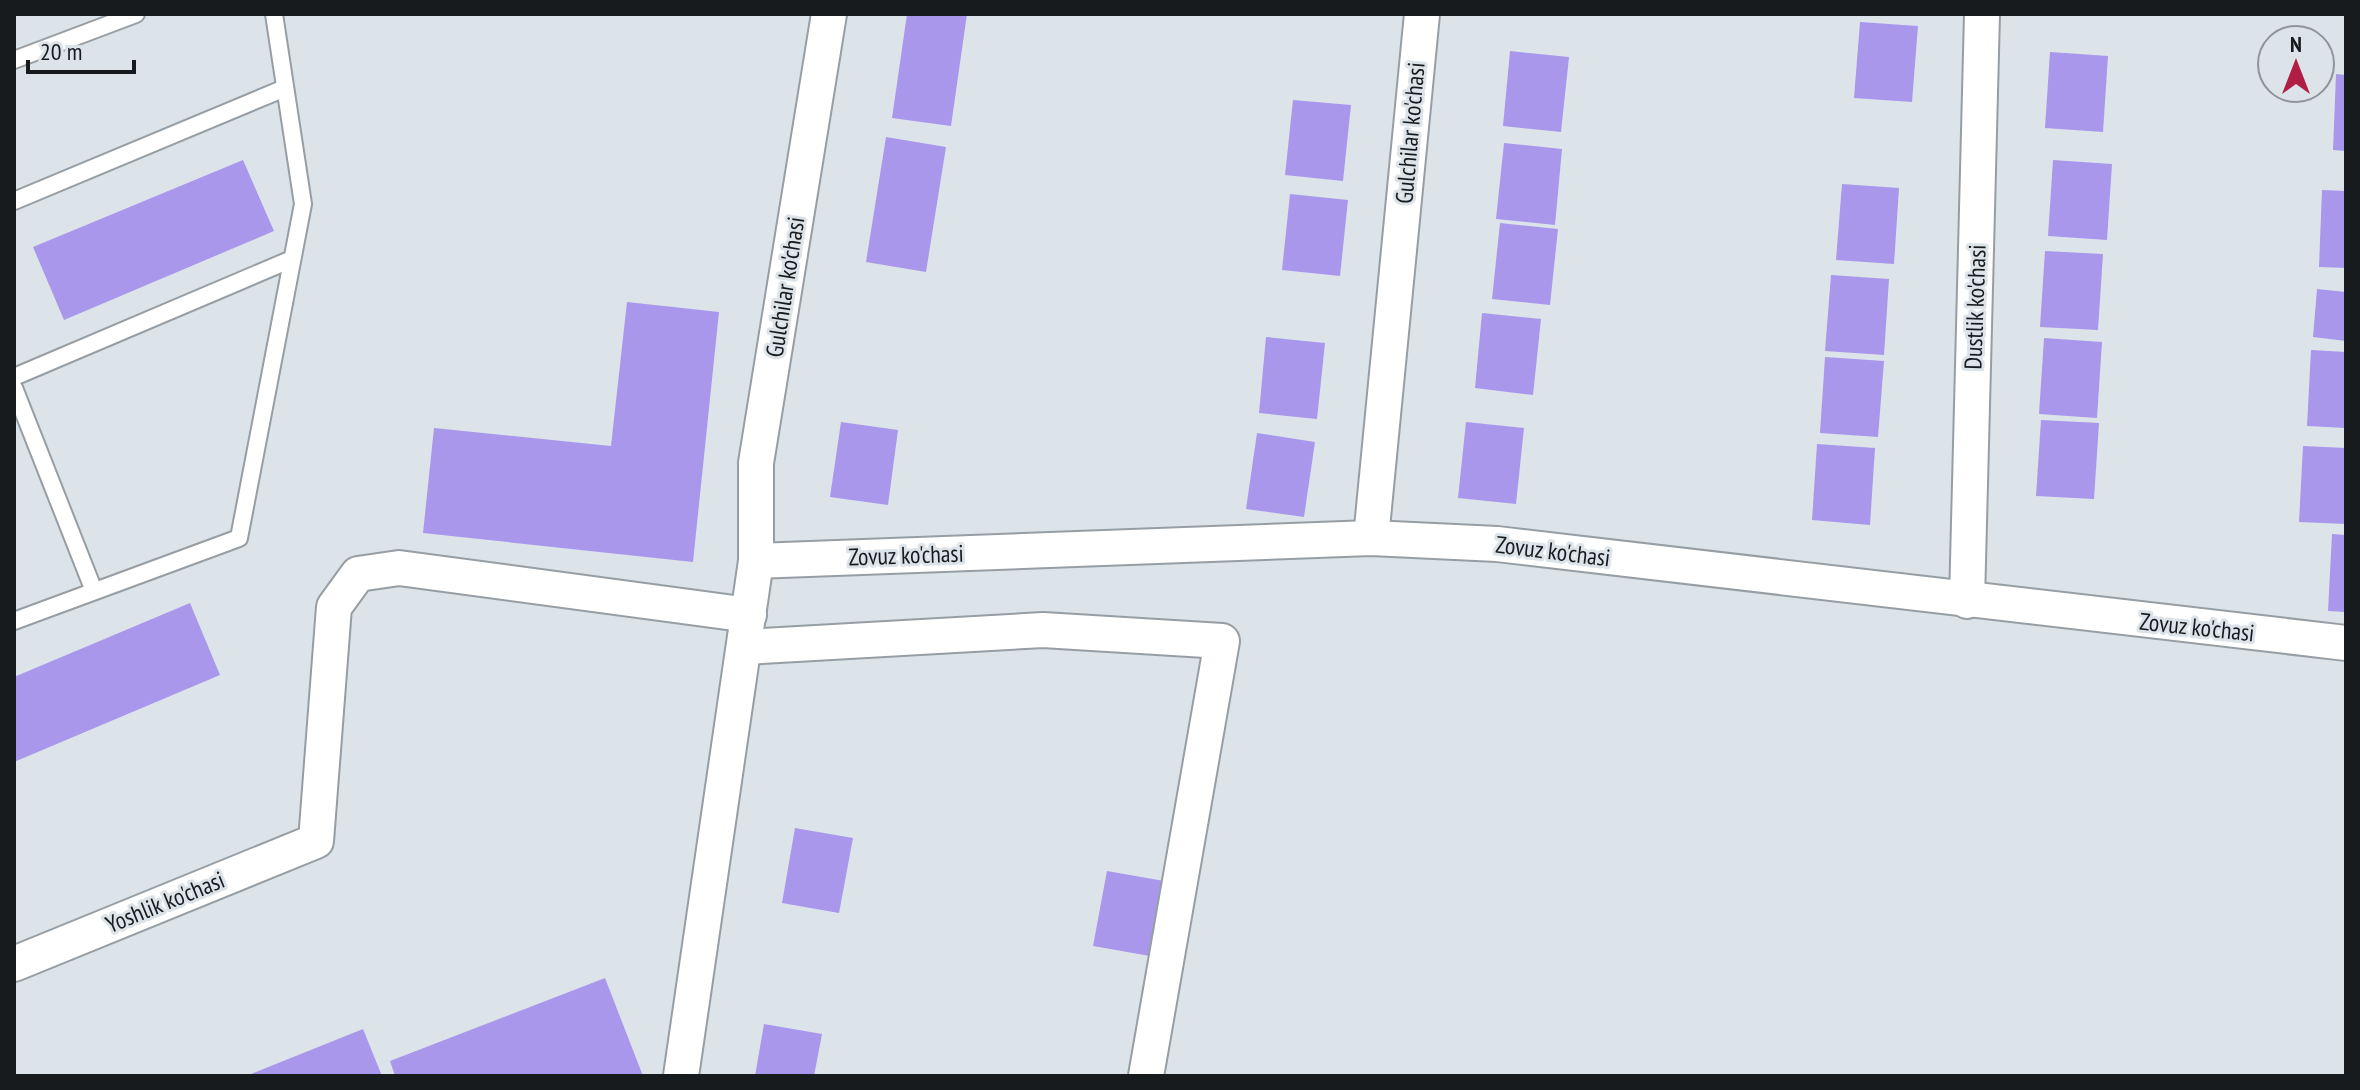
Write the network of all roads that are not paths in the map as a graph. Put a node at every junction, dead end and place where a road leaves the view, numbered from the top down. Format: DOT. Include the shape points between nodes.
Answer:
graph roads {
  1 [pos="136,14"];
  2 [pos="274,14"];
  3 [pos="829,14"];
  4 [pos="1422,14"];
  5 [pos="1982,14"];
  6 [pos="14,60"];
  7 [pos="285,88"];
  8 [pos="14,201"];
  9 [pos="292,259"];
  10 [pos="14,377"];
  11 [pos="14,388"];
  12 [pos="1371,538"];
  13 [pos="756,561"];
  14 [pos="94,591"];
  15 [pos="1967,601"];
  16 [pos="14,621"];
  17 [pos="746,631"];
  18 [pos="2346,643"];
  19 [pos="14,964"];
  20 [pos="681,1076"];
  21 [pos="1146,1076"];
  1 -- 6 [label="lane"];
  2 -- 7 [label="lane"];
  3 -- 13 [label="street, Gulchilar ko'chasi" via="756,463"];
  4 -- 12 [label="street, Gulchilar ko'chasi"];
  5 -- 15 [label="street, Dustlik ko'chasi"];
  7 -- 8 [label="lane"];
  7 -- 9 [label="lane" via="303,204"];
  9 -- 10 [label="lane"];
  9 -- 14 [label="lane" via="239,538"];
  11 -- 14 [label="lane"];
  12 -- 13 [label="street, Zovuz ko'chasi"];
  12 -- 15 [label="street, Zovuz ko'chasi" via="1497,544"];
  13 -- 17 [label="street, Gulchilar ko'chasi"];
  14 -- 16 [label="lane"];
  15 -- 18 [label="street, Zovuz ko'chasi"];
  17 -- 19 [label="street, Yoshlik ko'chasi" via="399,568 358,574 334,607 316,841"];
  17 -- 20 [label="street, Gulchilar ko'chasi"];
  17 -- 21 [label="street" via="1043,630 1222,641"];
}
